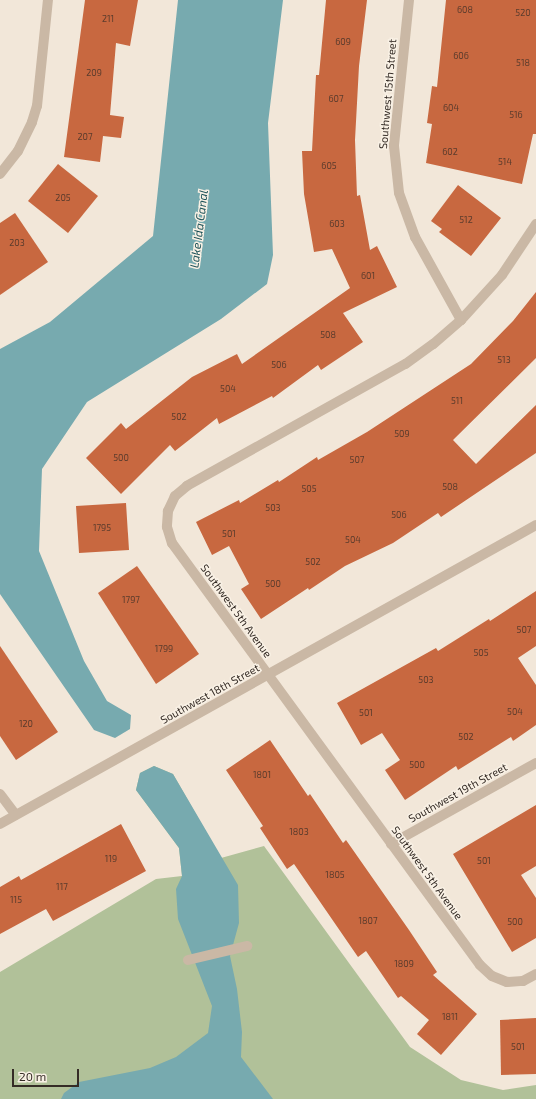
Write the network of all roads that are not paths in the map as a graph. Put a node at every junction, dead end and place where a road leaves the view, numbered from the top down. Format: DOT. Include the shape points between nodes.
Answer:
graph roads {
  1 [pos="48,0"];
  2 [pos="409,0"];
  3 [pos="0,174"];
  4 [pos="536,224"];
  5 [pos="461,320"];
  6 [pos="536,525"];
  7 [pos="268,675"];
  8 [pos="536,763"];
  9 [pos="0,794"];
  10 [pos="16,815"];
  11 [pos="0,824"];
  12 [pos="391,844"];
  13 [pos="247,946"];
  14 [pos="188,960"];
  15 [pos="536,974"];
  1 -- 3 [label="street" via="37,106 18,152"];
  2 -- 5 [label="street, Southwest 15th Street" via="394,146 399,193 415,237"];
  4 -- 5 [label="street, Southwest 5th Avenue" via="502,275"];
  5 -- 7 [label="street, Southwest 5th Avenue" via="405,364 187,486 175,496 168,511 167,528 172,543"];
  6 -- 7 [label="street, Southwest 18th Street"];
  7 -- 10 [label="street, Southwest 18th Street"];
  7 -- 12 [label="street, Southwest 5th Avenue"];
  8 -- 12 [label="street, Southwest 19th Street"];
  9 -- 10 [label="street"];
  10 -- 11 [label="street, Southwest 18th Street"];
  12 -- 15 [label="street, Southwest 5th Avenue" via="480,965 492,976 507,982 523,981"];
  13 -- 14 [label="street"];
}
